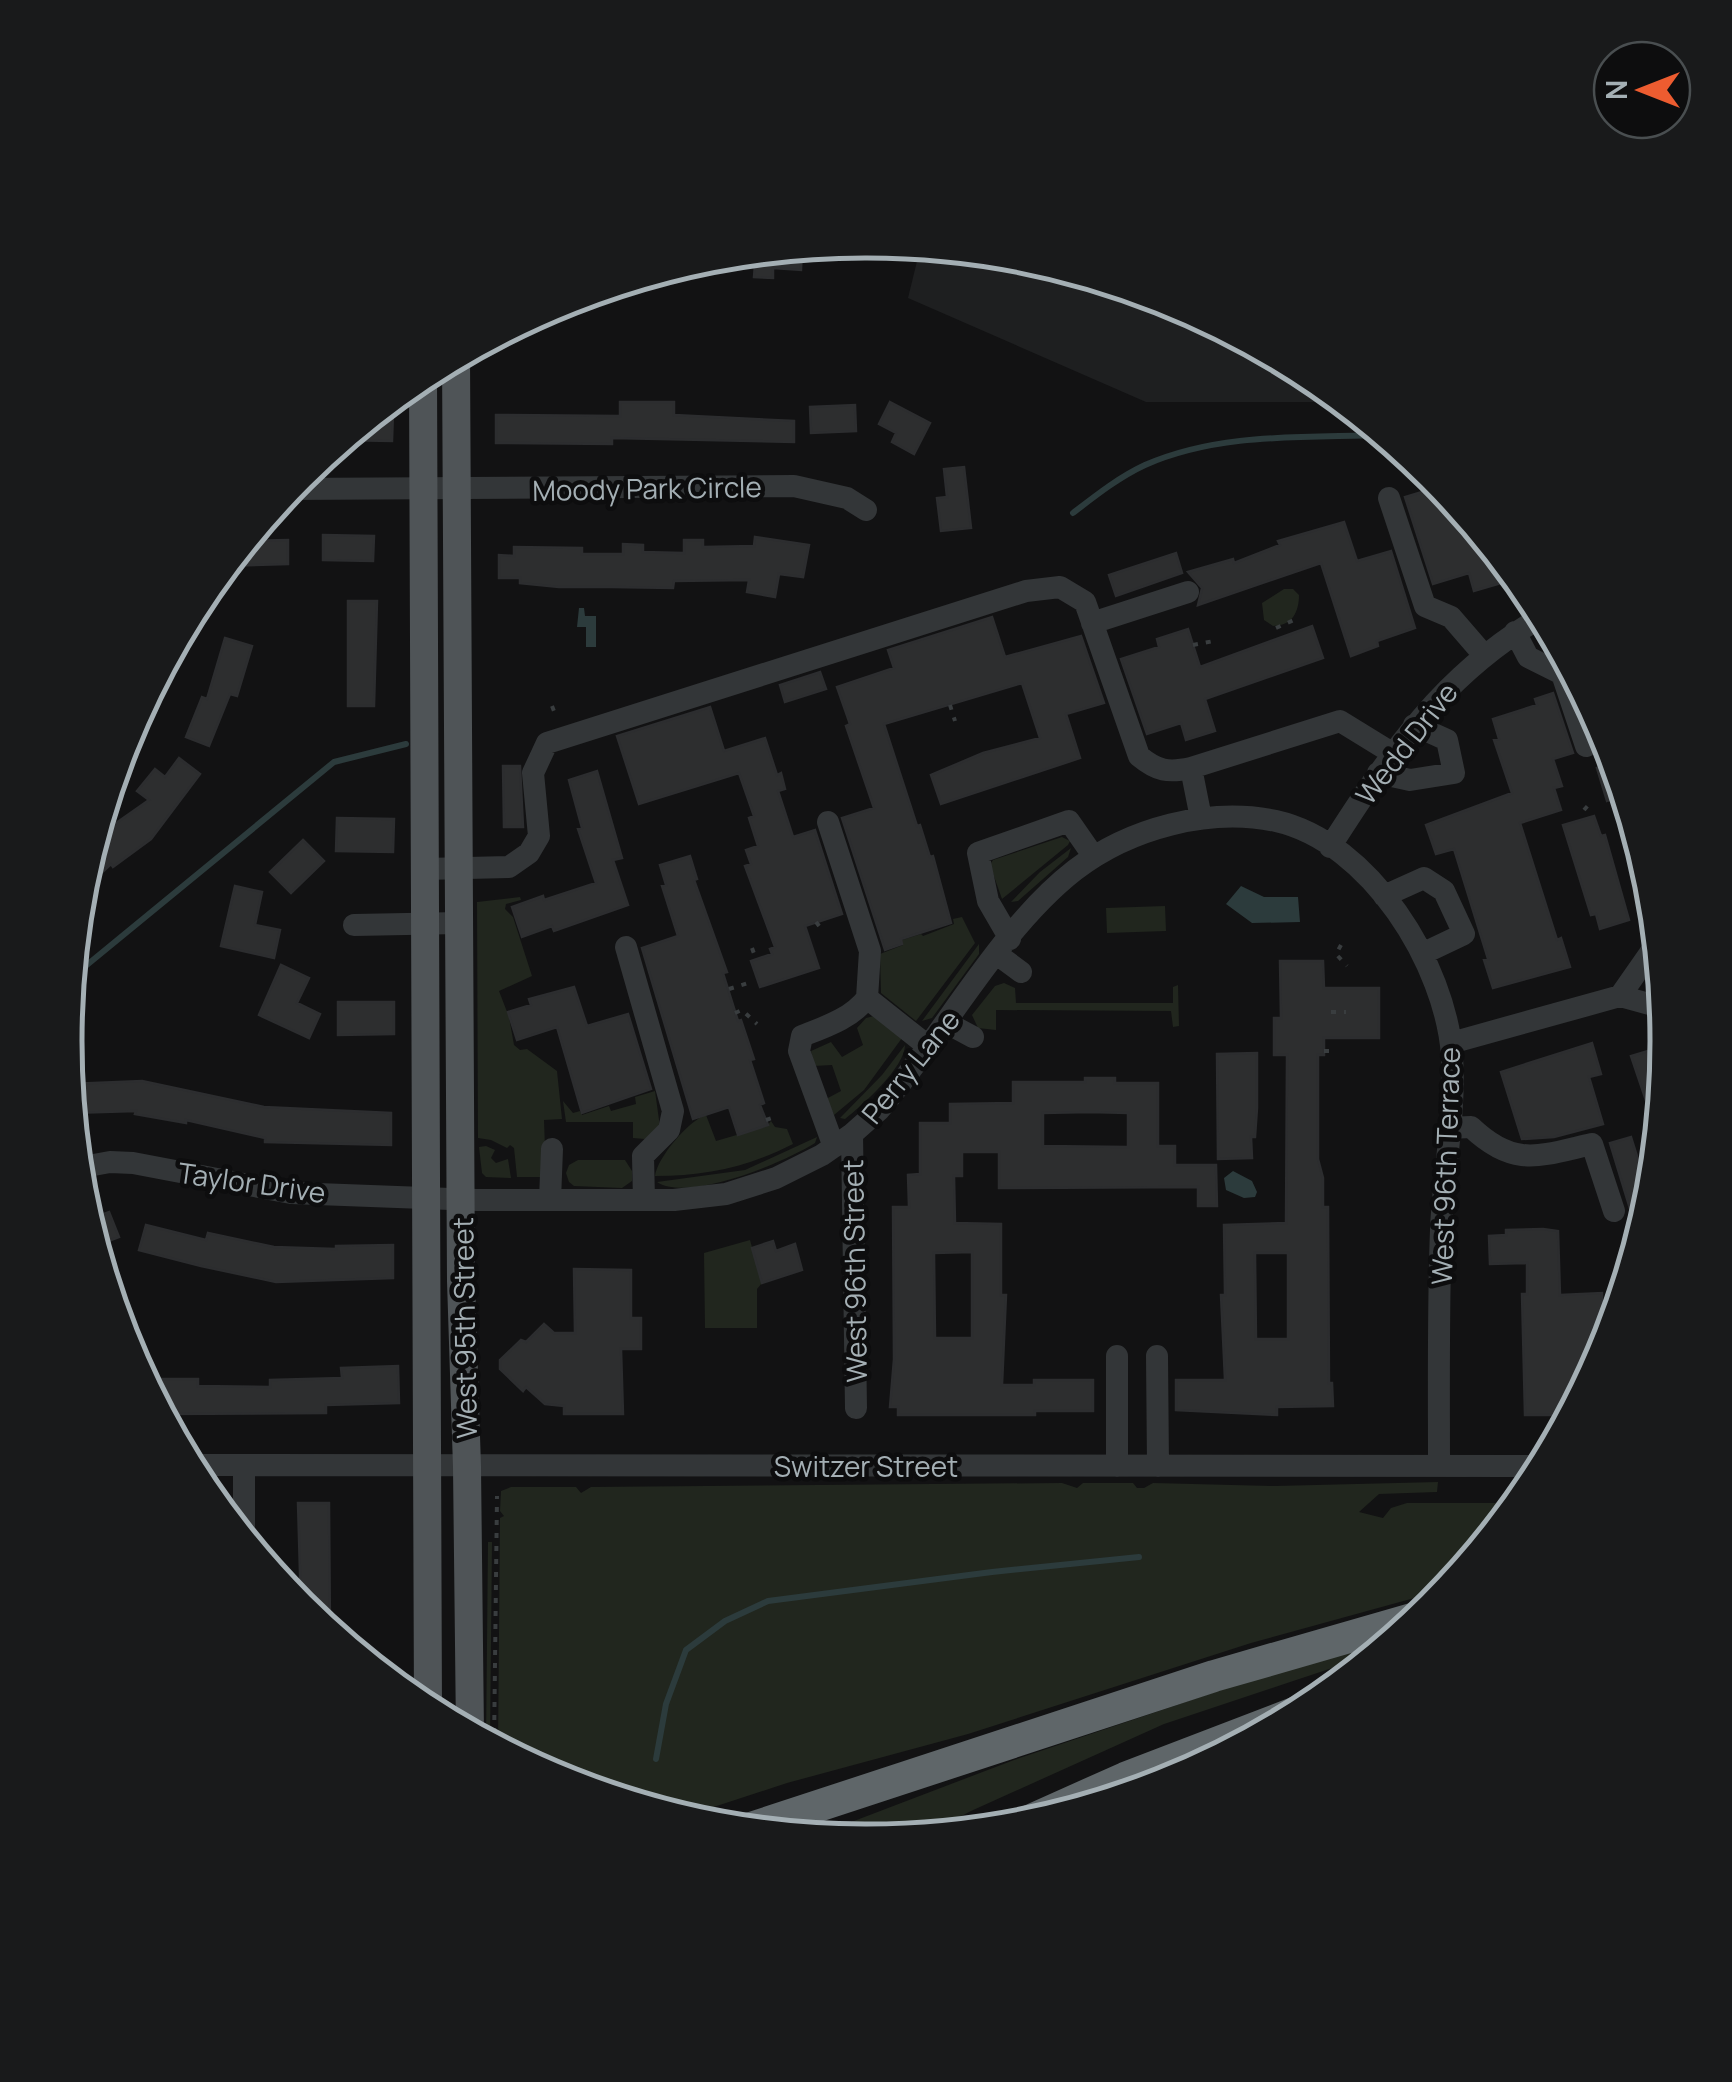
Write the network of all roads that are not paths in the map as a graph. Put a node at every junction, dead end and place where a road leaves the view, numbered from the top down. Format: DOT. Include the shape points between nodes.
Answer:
graph roads {
  1 [pos="456,374"];
  2 [pos="423,395"];
  3 [pos="310,489"];
  4 [pos="424,489"];
  5 [pos="458,489"];
  6 [pos="1389,498"];
  7 [pos="866,510"];
  8 [pos="1188,592"];
  9 [pos="1092,623"];
  10 [pos="1529,624"];
  11 [pos="1515,632"];
  12 [pos="1483,654"];
  13 [pos="1557,671"];
  14 [pos="458,672"];
  15 [pos="425,673"];
  16 [pos="1568,692"];
  17 [pos="1414,725"];
  18 [pos="1586,746"];
  19 [pos="1392,753"];
  20 [pos="1191,768"];
  21 [pos="1378,773"];
  22 [pos="1201,818"];
  23 [pos="828,822"];
  24 [pos="1330,847"];
  25 [pos="1094,857"];
  26 [pos="459,868"];
  27 [pos="426,869"];
  28 [pos="1384,896"];
  29 [pos="425,924"];
  30 [pos="459,924"];
  31 [pos="354,925"];
  32 [pos="626,947"];
  33 [pos="1004,947"];
  34 [pos="1422,954"];
  35 [pos="1645,960"];
  36 [pos="1022,972"];
  37 [pos="1620,996"];
  38 [pos="867,998"];
  39 [pos="1649,1004"];
  40 [pos="947,1023"];
  41 [pos="973,1037"];
  42 [pos="1451,1043"];
  43 [pos="929,1047"];
  44 [pos="1448,1128"];
  45 [pos="843,1140"];
  46 [pos="552,1149"];
  47 [pos="93,1165"];
  48 [pos="427,1199"];
  49 [pos="462,1199"];
  50 [pos="550,1200"];
  51 [pos="644,1200"];
  52 [pos="1614,1211"];
  53 [pos="1116,1356"];
  54 [pos="1156,1356"];
  55 [pos="856,1408"];
  56 [pos="208,1465"];
  57 [pos="244,1465"];
  58 [pos="428,1466"];
  59 [pos="1117,1466"];
  60 [pos="1158,1466"];
  61 [pos="1439,1466"];
  62 [pos="1524,1466"];
  63 [pos="468,1467"];
  64 [pos="244,1518"];
  65 [pos="1387,1626"];
  66 [pos="428,1690"];
  67 [pos="470,1717"];
  68 [pos="1203,1749"];
  69 [pos="1105,1787"];
  70 [pos="778,1819"];
  1 -- 5 [label="main road, West 95th Street"];
  2 -- 4 [label="main road, West 95th Street"];
  3 -- 4 [label="street, Moody Park Circle"];
  4 -- 5 [label="street, Moody Park Circle"];
  4 -- 15 [label="main road, West 95th Street"];
  5 -- 7 [label="street, Moody Park Circle" via="794,486 847,498"];
  5 -- 14 [label="main road, West 95th Street"];
  6 -- 12 [label="street" via="1424,606 1451,617"];
  8 -- 9 [label="street"];
  9 -- 20 [label="street" via="1139,756 1155,769"];
  9 -- 26 [label="street" via="1085,602 1060,587 1026,591 547,743 534,773 539,836 529,853 509,867"];
  10 -- 11 [label="street, Wedd Drive"];
  11 -- 12 [label="street, Wedd Drive"];
  11 -- 13 [label="street" via="1528,656"];
  12 -- 17 [label="street, Wedd Drive"];
  14 -- 15 [label="main road"];
  14 -- 26 [label="main road, West 95th Street"];
  15 -- 27 [label="main road, West 95th Street"];
  16 -- 18 [label="street"];
  17 -- 19 [label="street, Wedd Drive"];
  17 -- 21 [label="street" via="1448,740 1454,773 1410,780"];
  19 -- 20 [label="street" via="1340,721"];
  19 -- 21 [label="street, Wedd Drive"];
  20 -- 22 [label="street"];
  21 -- 24 [label="street, Wedd Drive"];
  22 -- 24 [label="street, Perry Lane" via="1254,816"];
  22 -- 25 [label="street, Perry Lane"];
  23 -- 38 [label="street" via="870,952"];
  24 -- 28 [label="street, West 96th Terrace"];
  25 -- 33 [label="street, Perry Lane" via="1028,915"];
  25 -- 33 [label="street" via="1069,821 978,853"];
  26 -- 27 [label="street"];
  26 -- 30 [label="main road, West 95th Street"];
  27 -- 29 [label="main road, West 95th Street"];
  28 -- 34 [label="street, West 96th Terrace"];
  28 -- 34 [label="street" via="1424,878 1444,892 1464,934"];
  29 -- 30 [label="street"];
  29 -- 31 [label="street"];
  29 -- 48 [label="main road, West 95th Street"];
  30 -- 49 [label="main road, West 95th Street"];
  32 -- 51 [label="street" via="673,1110 668,1130 643,1156"];
  33 -- 36 [label="street"];
  33 -- 40 [label="street, Perry Lane"];
  34 -- 42 [label="street, West 96th Terrace" via="1439,990"];
  35 -- 37 [label="street"];
  37 -- 39 [label="street"];
  37 -- 42 [label="street"];
  38 -- 43 [label="street"];
  38 -- 45 [label="street, West 96th Street" via="802,1036 799,1051"];
  40 -- 41 [label="street"];
  40 -- 43 [label="street, Perry Lane"];
  42 -- 44 [label="street, West 96th Terrace"];
  43 -- 45 [label="street, Perry Lane" via="888,1099"];
  44 -- 52 [label="street" via="1471,1127 1491,1146 1529,1158 1592,1144"];
  44 -- 61 [label="street, West 96th Terrace"];
  45 -- 51 [label="street, Perry Lane" via="752,1188"];
  45 -- 55 [label="street, West 96th Street"];
  46 -- 50 [label="street"];
  47 -- 48 [label="street, Taylor Drive" via="133,1163 291,1192"];
  48 -- 49 [label="street, Perry Lane"];
  48 -- 58 [label="main road, West 95th Street"];
  49 -- 50 [label="street, Perry Lane"];
  49 -- 63 [label="main road, West 95th Street"];
  50 -- 51 [label="street, Perry Lane"];
  53 -- 59 [label="street"];
  54 -- 60 [label="street"];
  56 -- 57 [label="street, Switzer Street"];
  57 -- 58 [label="street, Switzer Street"];
  57 -- 64 [label="street"];
  58 -- 63 [label="street, Switzer Street"];
  58 -- 66 [label="main road, West 95th Street"];
  59 -- 60 [label="street, Switzer Street"];
  59 -- 63 [label="street, Switzer Street"];
  60 -- 61 [label="street, Switzer Street"];
  61 -- 62 [label="street, Switzer Street"];
  63 -- 67 [label="main road, West 95th Street"];
  65 -- 70 [label="highway"];
  68 -- 69 [label="highway"];
}
